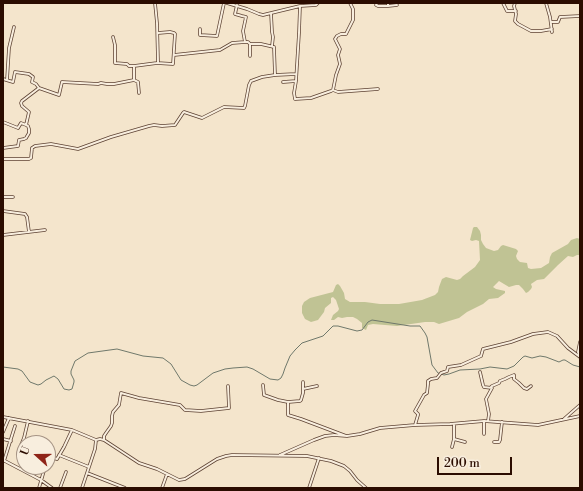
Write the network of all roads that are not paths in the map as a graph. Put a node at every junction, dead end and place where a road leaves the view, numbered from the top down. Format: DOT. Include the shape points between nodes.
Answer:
graph roads {
  1 [pos="154,3"];
  2 [pos="225,3"];
  3 [pos="318,3"];
  4 [pos="350,3"];
  5 [pos="377,3"];
  6 [pos="503,3"];
  7 [pos="514,3"];
  8 [pos="546,3"];
  9 [pos="388,4"];
  10 [pos="236,5"];
  11 [pos="397,5"];
  12 [pos="300,6"];
  13 [pos="516,11"];
  14 [pos="271,13"];
  15 [pos="580,16"];
  16 [pos="551,22"];
  17 [pos="14,27"];
  18 [pos="200,29"];
  19 [pos="158,33"];
  20 [pos="112,37"];
  21 [pos="245,42"];
  22 [pos="250,44"];
  23 [pos="272,46"];
  24 [pos="174,55"];
  25 [pos="250,56"];
  26 [pos="157,63"];
  27 [pos="134,66"];
  28 [pos="296,74"];
  29 [pos="275,75"];
  30 [pos="3,79"];
  31 [pos="7,80"];
  32 [pos="134,80"];
  33 [pos="296,81"];
  34 [pos="283,82"];
  35 [pos="39,88"];
  36 [pos="333,90"];
  37 [pos="378,90"];
  38 [pos="139,93"];
  39 [pos="3,122"];
  40 [pos="26,125"];
  41 [pos="3,148"];
  42 [pos="3,159"];
  43 [pos="3,197"];
  44 [pos="13,197"];
  45 [pos="3,211"];
  46 [pos="45,230"];
  47 [pos="30,232"];
  48 [pos="3,235"];
  49 [pos="580,342"];
  50 [pos="580,357"];
  51 [pos="480,372"];
  52 [pos="303,382"];
  53 [pos="263,385"];
  54 [pos="228,386"];
  55 [pos="316,386"];
  56 [pos="531,386"];
  57 [pos="491,387"];
  58 [pos="303,389"];
  59 [pos="288,402"];
  60 [pos="580,405"];
  61 [pos="580,416"];
  62 [pos="3,417"];
  63 [pos="9,418"];
  64 [pos="564,420"];
  65 [pos="28,421"];
  66 [pos="484,421"];
  67 [pos="488,421"];
  68 [pos="502,422"];
  69 [pos="454,424"];
  70 [pos="415,425"];
  71 [pos="15,426"];
  72 [pos="72,430"];
  73 [pos="3,432"];
  74 [pos="484,434"];
  75 [pos="25,435"];
  76 [pos="347,436"];
  77 [pos="3,439"];
  78 [pos="454,439"];
  79 [pos="96,440"];
  80 [pos="104,440"];
  81 [pos="11,441"];
  82 [pos="465,442"];
  83 [pos="494,442"];
  84 [pos="452,447"];
  85 [pos="59,455"];
  86 [pos="280,455"];
  87 [pos="319,458"];
  88 [pos="56,459"];
  89 [pos="4,461"];
  90 [pos="89,467"];
  91 [pos="66,472"];
  92 [pos="87,473"];
  93 [pos="167,474"];
  94 [pos="43,475"];
  95 [pos="41,480"];
  96 [pos="39,488"];
  97 [pos="52,488"];
  98 [pos="60,488"];
  99 [pos="82,488"];
  100 [pos="124,488"];
  101 [pos="162,488"];
  102 [pos="309,488"];
  103 [pos="366,488"];
  1 -- 19 [label="street"];
  2 -- 10 [label="street"];
  2 -- 18 [label="street" via="217,36 200,35"];
  3 -- 12 [label="street"];
  4 -- 36 [label="street" via="353,20 346,34 337,36 336,39 340,49 340,64"];
  5 -- 9 [label="street" via="378,6"];
  6 -- 13 [label="street" via="507,11"];
  7 -- 13 [label="street"];
  8 -- 16 [label="street"];
  9 -- 11 [label="street"];
  10 -- 14 [label="street" via="259,14"];
  10 -- 21 [label="street" via="235,14 246,17 243,31"];
  12 -- 14 [label="street"];
  12 -- 28 [label="street"];
  13 -- 16 [label="street" via="516,22 530,30 552,31"];
  14 -- 23 [label="street"];
  15 -- 16 [label="street" via="560,17 558,22"];
  17 -- 31 [label="street" via="9,49"];
  19 -- 24 [label="street" via="175,33"];
  19 -- 26 [label="street"];
  20 -- 27 [label="street" via="115,45 115,64"];
  21 -- 22 [label="street"];
  21 -- 24 [label="street" via="231,43 220,50"];
  22 -- 23 [label="street"];
  22 -- 25 [label="street"];
  23 -- 29 [label="street" via="275,48"];
  24 -- 26 [label="street" via="173,64"];
  26 -- 27 [label="street"];
  27 -- 32 [label="street"];
  28 -- 29 [label="street"];
  28 -- 33 [label="street"];
  29 -- 42 [label="street" via="251,82 244,108 224,107 202,118 184,112 175,126 149,126 78,149 50,144 35,146 32,148 30,160"];
  30 -- 31 [label="street"];
  31 -- 35 [label="street" via="13,82 15,72 29,74 33,76 32,82"];
  32 -- 35 [label="street" via="114,84 62,82 59,95"];
  32 -- 38 [label="street" via="138,82"];
  33 -- 34 [label="street"];
  33 -- 36 [label="street" via="295,99 311,98"];
  35 -- 40 [label="street" via="21,102 23,108 29,112"];
  36 -- 37 [label="street"];
  39 -- 40 [label="street" via="18,128 21,123"];
  40 -- 41 [label="street" via="29,133 26,138 19,140 18,146"];
  43 -- 44 [label="street"];
  45 -- 47 [label="street" via="25,214"];
  46 -- 47 [label="street"];
  47 -- 48 [label="street"];
  49 -- 50 [label="street"];
  50 -- 70 [label="street" via="557,336 543,332 483,349 481,356 448,367 447,372 428,381 427,393 415,411 418,414"];
  51 -- 57 [label="street" via="484,387"];
  52 -- 58 [label="street"];
  53 -- 59 [label="street" via="264,396"];
  54 -- 80 [label="street" via="228,408 202,411 185,410 180,405 121,393 119,405 113,413 111,426"];
  55 -- 58 [label="street"];
  56 -- 57 [label="street" via="528,389 524,388 514,379 514,375 500,380 499,384"];
  57 -- 67 [label="street" via="486,399"];
  58 -- 59 [label="street" via="301,401"];
  59 -- 76 [label="street" via="288,415"];
  60 -- 64 [label="street"];
  61 -- 64 [label="street"];
  62 -- 63 [label="street"];
  63 -- 65 [label="street"];
  63 -- 73 [label="street"];
  64 -- 68 [label="street" via="538,425"];
  65 -- 72 [label="street"];
  65 -- 75 [label="street"];
  66 -- 67 [label="street"];
  66 -- 69 [label="street"];
  66 -- 74 [label="street"];
  67 -- 68 [label="street"];
  68 -- 83 [label="street" via="500,440"];
  69 -- 70 [label="street"];
  69 -- 78 [label="street"];
  70 -- 76 [label="street" via="380,428"];
  71 -- 81 [label="street"];
  72 -- 79 [label="street"];
  72 -- 85 [label="street"];
  76 -- 86 [label="street" via="325,436"];
  77 -- 81 [label="street"];
  78 -- 82 [label="street"];
  78 -- 84 [label="street"];
  79 -- 80 [label="street"];
  79 -- 90 [label="street"];
  80 -- 93 [label="street" via="139,463"];
  81 -- 89 [label="street"];
  85 -- 88 [label="street"];
  85 -- 90 [label="street"];
  86 -- 87 [label="street"];
  86 -- 93 [label="street" via="226,456 181,480"];
  87 -- 102 [label="street"];
  87 -- 103 [label="street" via="344,466"];
  89 -- 95 [label="street"];
  90 -- 92 [label="street"];
  91 -- 98 [label="street"];
  92 -- 99 [label="street"];
  92 -- 100 [label="street"];
  93 -- 101 [label="street"];
  94 -- 95 [label="street"];
  95 -- 96 [label="street"];
  95 -- 97 [label="street"];
}
